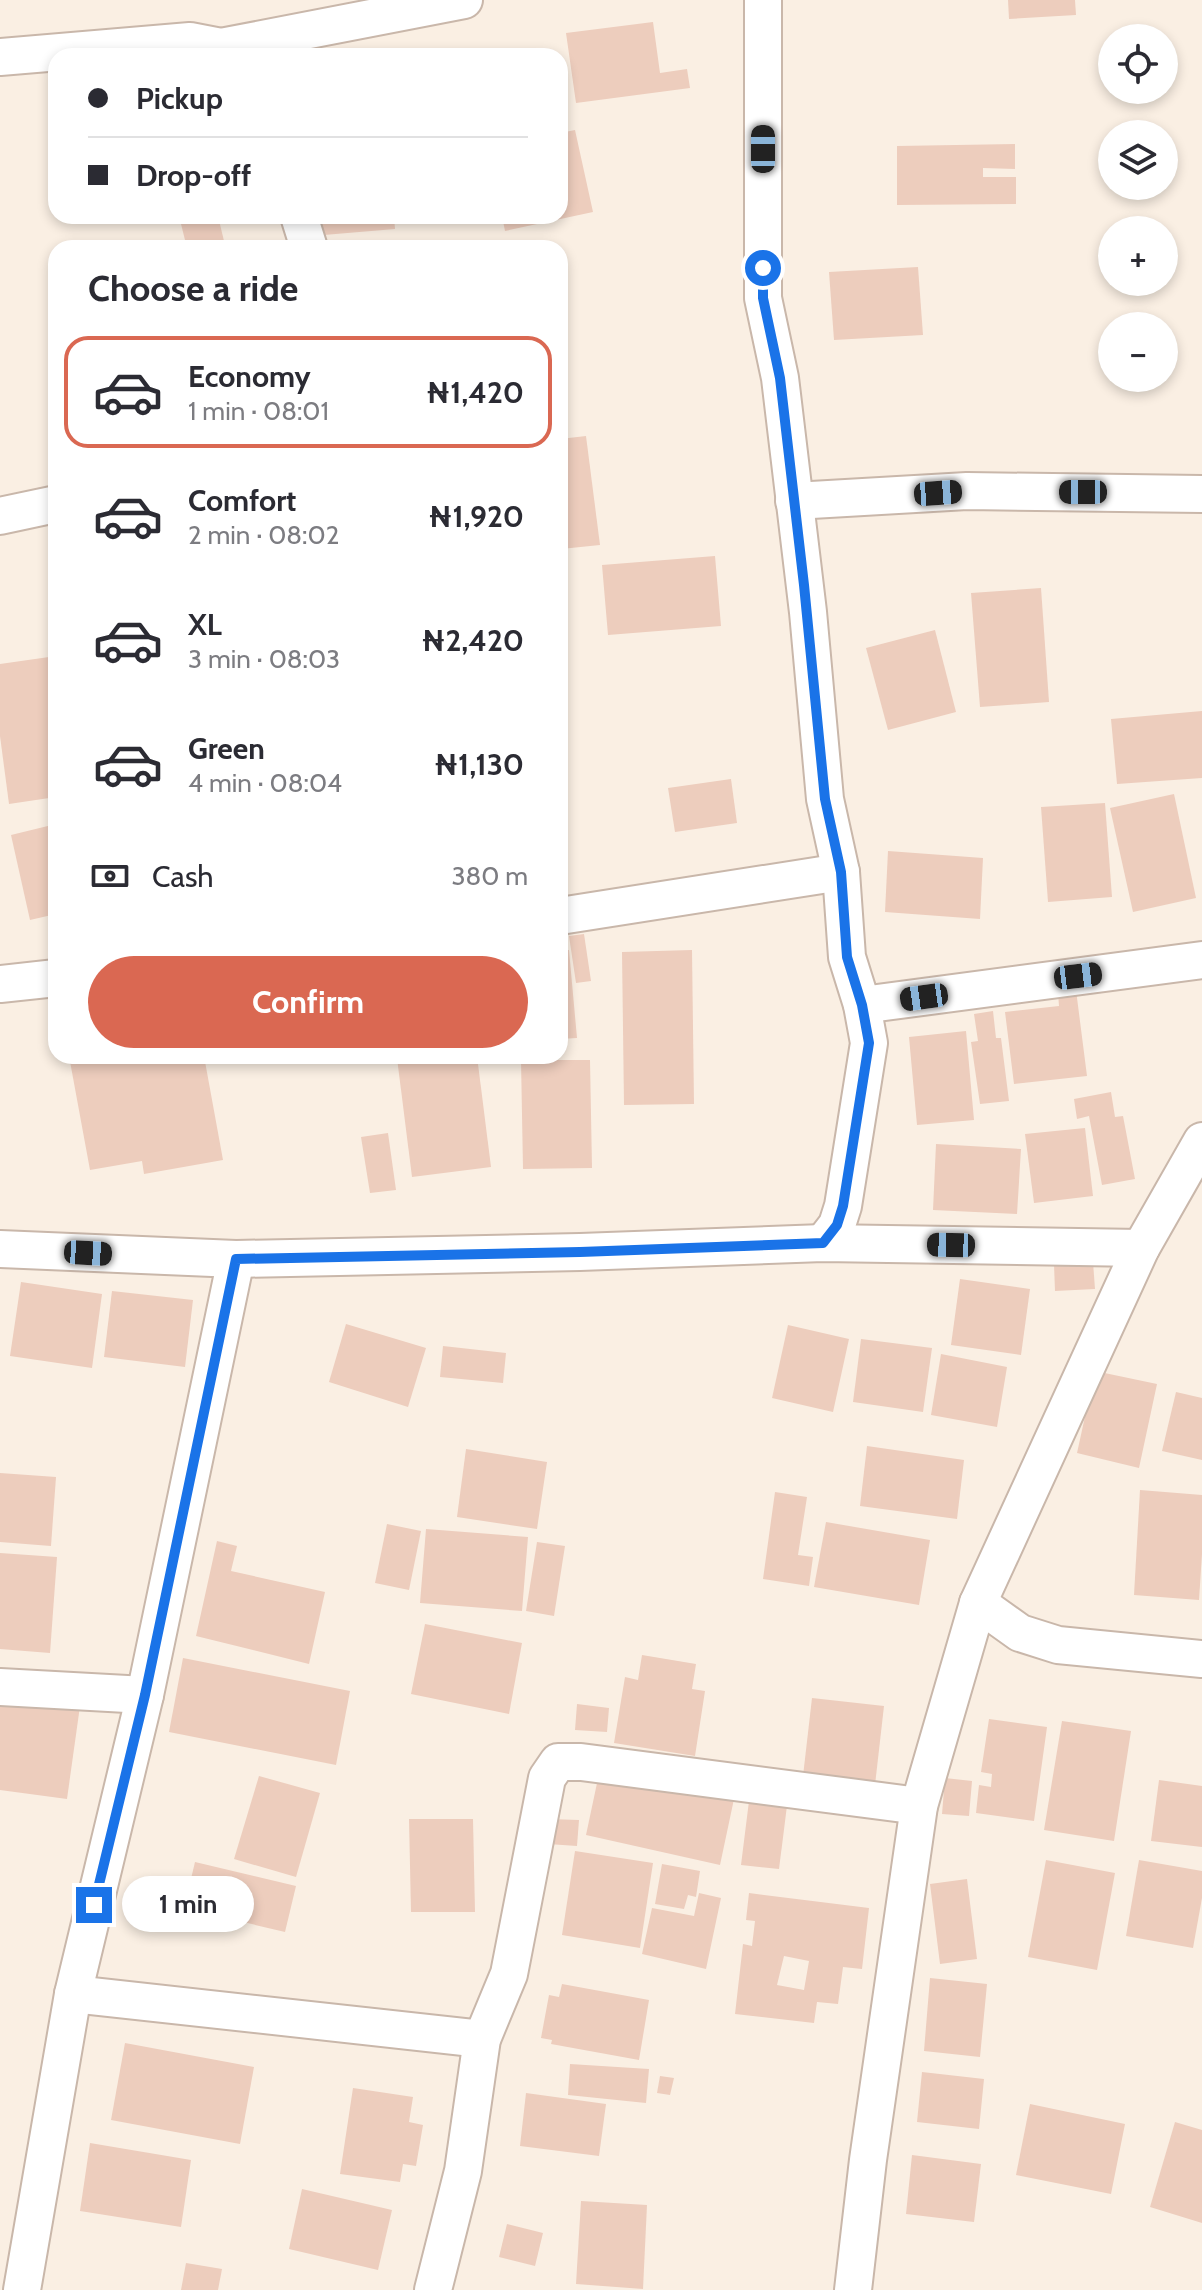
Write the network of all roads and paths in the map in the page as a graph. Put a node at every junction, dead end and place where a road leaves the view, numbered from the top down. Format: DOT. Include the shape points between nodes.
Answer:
graph roads {
  1 [pos="464,0"];
  2 [pos="763,0"];
  3 [pos="107,48"];
  4 [pos="213,48"];
  5 [pos="244,48"];
  6 [pos="48,53"];
  7 [pos="0,57"];
  8 [pos="1202,494"];
  9 [pos="794,501"];
  10 [pos="48,506"];
  11 [pos="0,516"];
  12 [pos="841,872"];
  13 [pos="568,915"];
  14 [pos="1202,960"];
  15 [pos="48,979"];
  16 [pos="0,984"];
  17 [pos="862,1005"];
  18 [pos="1202,1141"];
  19 [pos="823,1243"];
  20 [pos="1141,1248"];
  21 [pos="0,1249"];
  22 [pos="236,1259"];
  23 [pos="978,1603"];
  24 [pos="1202,1659"];
  25 [pos="0,1687"];
  26 [pos="145,1695"];
  27 [pos="919,1806"];
  28 [pos="73,1994"];
  29 [pos="482,2039"];
  30 [pos="22,2290"];
  31 [pos="433,2290"];
  32 [pos="853,2290"];
  1 -- 5 [label="street"];
  2 -- 9 [label="street" via="763,298 780,378"];
  3 -- 4 [label="street" via="190,41"];
  6 -- 7 [label="street"];
  8 -- 9 [label="street" via="967,491"];
  9 -- 12 [label="street" via="825,799"];
  10 -- 11 [label="street"];
  12 -- 13 [label="street"];
  12 -- 17 [label="street" via="847,957"];
  14 -- 17 [label="street"];
  15 -- 16 [label="street"];
  17 -- 19 [label="street" via="869,1043 843,1206"];
  18 -- 20 [label="street"];
  19 -- 20 [label="street"];
  19 -- 22 [label="street"];
  20 -- 23 [label="street"];
  21 -- 22 [label="street"];
  22 -- 26 [label="street"];
  23 -- 24 [label="street" via="1020,1633 1058,1645"];
  23 -- 27 [label="street"];
  25 -- 26 [label="street"];
  26 -- 28 [label="street"];
  27 -- 29 [label="street" via="558,1762 547,1778 509,1974"];
  27 -- 32 [label="street"];
  28 -- 29 [label="street"];
  28 -- 30 [label="street"];
  29 -- 31 [label="street" via="463,2171"];
}
